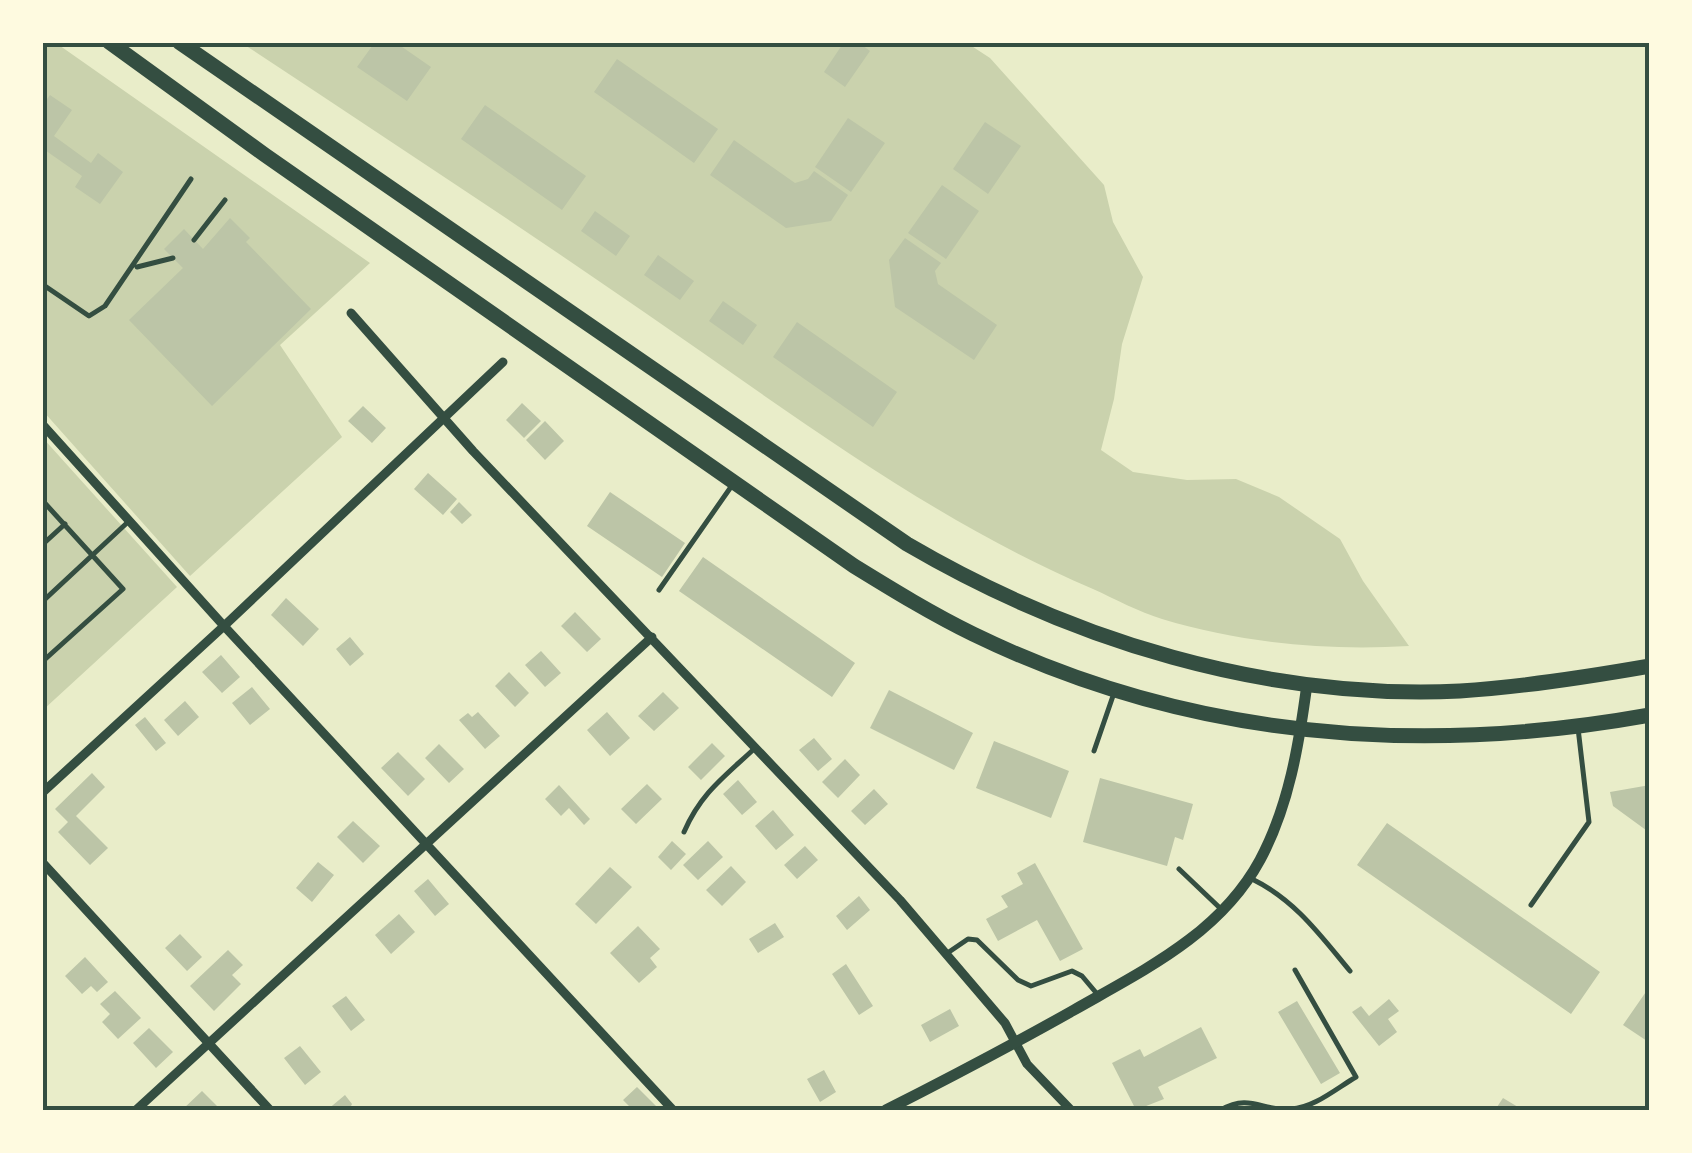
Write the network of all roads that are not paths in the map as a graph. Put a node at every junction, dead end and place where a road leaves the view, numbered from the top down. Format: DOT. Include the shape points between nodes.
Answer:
graph roads {
  1 [pos="109,42"];
  2 [pos="180,42"];
  3 [pos="191,179"];
  4 [pos="225,200"];
  5 [pos="194,240"];
  6 [pos="174,258"];
  7 [pos="134,268"];
  8 [pos="42,284"];
  9 [pos="350,313"];
  10 [pos="503,362"];
  11 [pos="445,417"];
  12 [pos="42,424"];
  13 [pos="734,482"];
  14 [pos="42,500"];
  15 [pos="129,520"];
  16 [pos="65,524"];
  17 [pos="42,545"];
  18 [pos="93,554"];
  19 [pos="659,590"];
  20 [pos="42,602"];
  21 [pos="224,626"];
  22 [pos="652,636"];
  23 [pos="42,662"];
  24 [pos="1650,666"];
  25 [pos="1307,684"];
  26 [pos="1115,690"];
  27 [pos="1650,715"];
  28 [pos="1578,728"];
  29 [pos="1300,731"];
  30 [pos="756,747"];
  31 [pos="1094,751"];
  32 [pos="42,792"];
  33 [pos="684,832"];
  34 [pos="427,844"];
  35 [pos="42,862"];
  36 [pos="1179,868"];
  37 [pos="1249,878"];
  38 [pos="1531,906"];
  39 [pos="1223,911"];
  40 [pos="946,954"];
  41 [pos="1295,970"];
  42 [pos="1350,971"];
  43 [pos="1099,996"];
  44 [pos="1016,1042"];
  45 [pos="208,1044"];
  46 [pos="136,1110"];
  47 [pos="270,1110"];
  48 [pos="673,1110"];
  49 [pos="886,1110"];
  50 [pos="1071,1110"];
  51 [pos="1222,1110"];
  1 -- 13 [label="main road"];
  2 -- 25 [label="main road" via="950,569 1099,635 1223,670"];
  3 -- 7 [label="lane"];
  4 -- 5 [label="lane"];
  6 -- 7 [label="lane"];
  7 -- 8 [label="lane" via="89,316"];
  9 -- 11 [label="street"];
  10 -- 11 [label="street"];
  11 -- 21 [label="street"];
  11 -- 22 [label="street"];
  12 -- 15 [label="street"];
  13 -- 19 [label="lane"];
  13 -- 26 [label="main road" via="917,604 1013,653"];
  14 -- 16 [label="lane"];
  15 -- 18 [label="lane"];
  15 -- 21 [label="street"];
  16 -- 17 [label="lane"];
  16 -- 18 [label="lane"];
  18 -- 20 [label="lane"];
  18 -- 23 [label="lane" via="123,589"];
  21 -- 32 [label="street"];
  21 -- 34 [label="street"];
  22 -- 30 [label="street"];
  22 -- 34 [label="street"];
  24 -- 25 [label="main road" via="1462,690"];
  25 -- 29 [label="street"];
  26 -- 29 [label="main road" via="1221,719"];
  26 -- 31 [label="lane"];
  27 -- 28 [label="main road"];
  28 -- 29 [label="main road" via="1436,738"];
  28 -- 38 [label="lane" via="1588,822"];
  29 -- 37 [label="street" via="1279,817"];
  30 -- 33 [label="lane" via="708,790"];
  30 -- 40 [label="street"];
  34 -- 45 [label="street"];
  34 -- 48 [label="street"];
  35 -- 45 [label="street"];
  36 -- 39 [label="lane"];
  37 -- 39 [label="street"];
  37 -- 42 [label="lane" via="1282,895"];
  39 -- 43 [label="street" via="1165,958"];
  40 -- 43 [label="lane" via="977,940 1018,980 1032,986 1072,970"];
  40 -- 44 [label="street"];
  41 -- 51 [label="lane" via="1356,1077 1307,1106 1290,1110 1246,1101"];
  43 -- 44 [label="street"];
  44 -- 49 [label="street"];
  44 -- 50 [label="street" via="1026,1064"];
  45 -- 46 [label="street"];
  45 -- 47 [label="street"];
}
